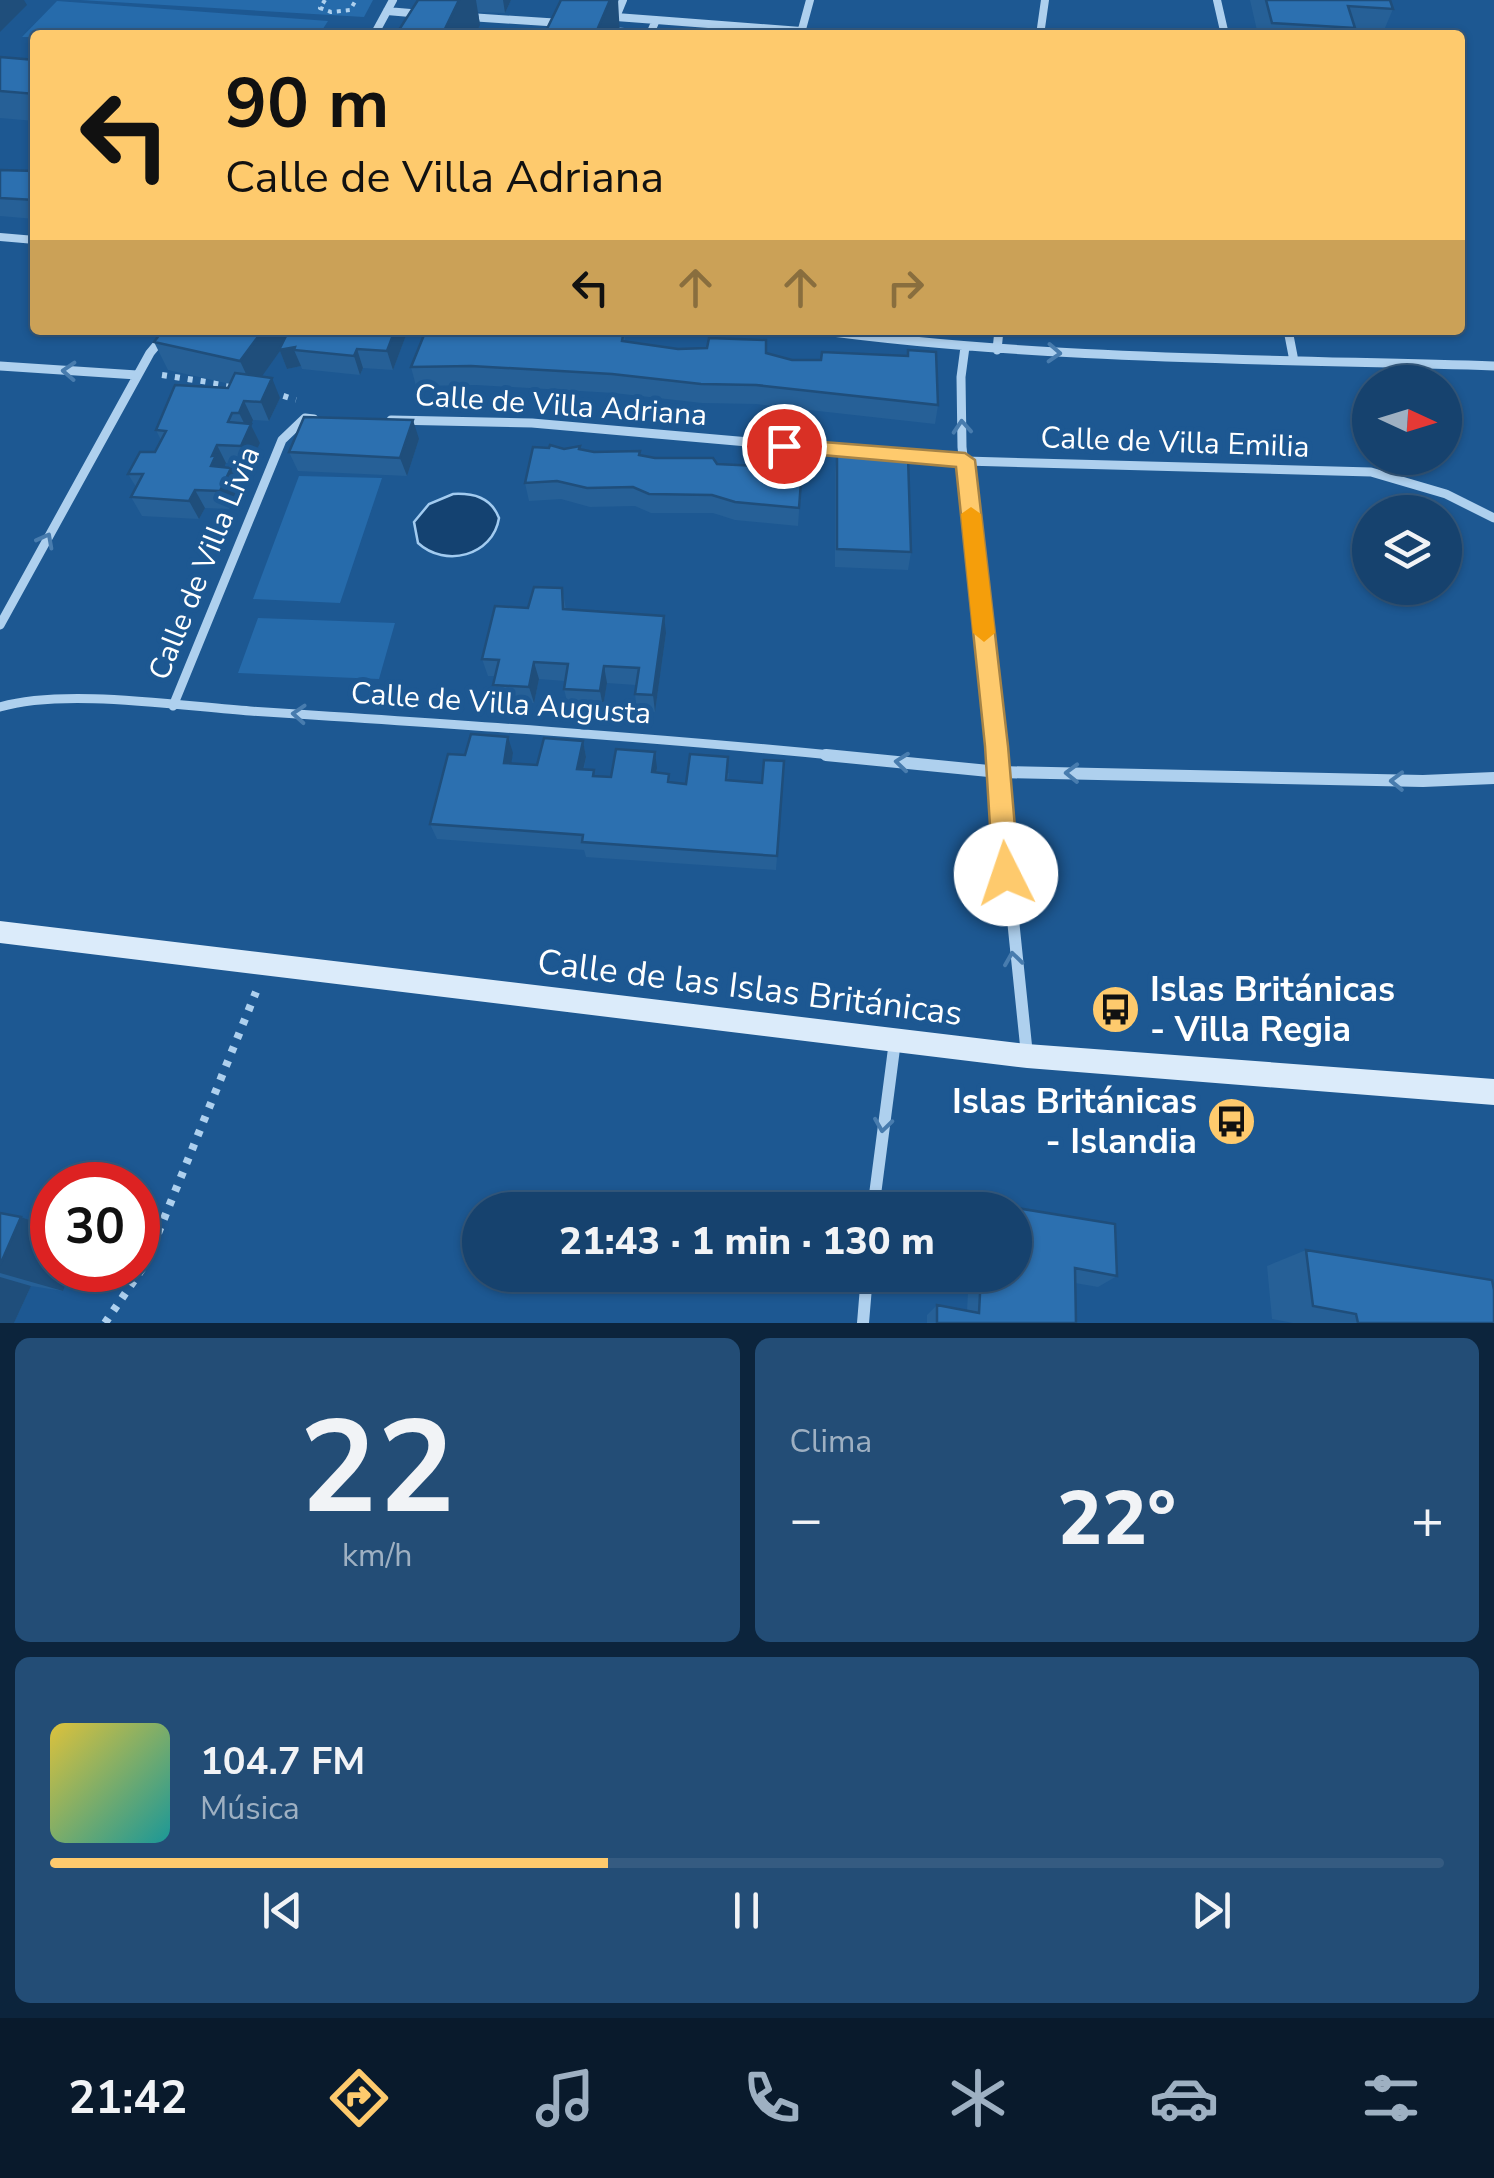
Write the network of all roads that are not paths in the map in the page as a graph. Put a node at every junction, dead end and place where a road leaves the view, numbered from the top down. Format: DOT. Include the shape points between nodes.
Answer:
graph roads {
  1 [pos="393,0"];
  2 [pos="623,0"];
  3 [pos="810,0"];
  4 [pos="1045,0"];
  5 [pos="1217,0"];
  6 [pos="387,11"];
  7 [pos="425,14"];
  8 [pos="462,16"];
  9 [pos="616,17"];
  10 [pos="656,20"];
  11 [pos="575,24"];
  12 [pos="594,25"];
  13 [pos="613,26"];
  14 [pos="377,30"];
  15 [pos="611,30"];
  16 [pos="652,30"];
  17 [pos="768,30"];
  18 [pos="802,30"];
  19 [pos="1041,30"];
  20 [pos="1224,30"];
  21 [pos="0,237"];
  22 [pos="30,240"];
  23 [pos="166,335"];
  24 [pos="862,335"];
  25 [pos="998,335"];
  26 [pos="1289,335"];
  27 [pos="966,347"];
  28 [pos="997,350"];
  29 [pos="1294,361"];
  30 [pos="0,366"];
  31 [pos="1494,366"];
  32 [pos="137,375"];
  33 [pos="324,418"];
  34 [pos="380,420"];
  35 [pos="965,460"];
  36 [pos="1494,518"];
  37 [pos="0,626"];
  38 [pos="172,706"];
  39 [pos="0,707"];
  40 [pos="998,772"];
  41 [pos="1494,778"];
  42 [pos="0,932"];
  43 [pos="895,1040"];
  44 [pos="1027,1056"];
  45 [pos="1494,1092"];
  46 [pos="876,1192"];
  47 [pos="866,1292"];
  48 [pos="864,1323"];
  1 -- 6 [label="street"];
  2 -- 9 [label="street"];
  3 -- 18 [label="street"];
  4 -- 19 [label="street"];
  5 -- 20 [label="street"];
  6 -- 7 [label="street"];
  6 -- 14 [label="street"];
  8 -- 11 [label="street"];
  9 -- 10 [label="street"];
  9 -- 13 [label="street"];
  10 -- 16 [label="street"];
  10 -- 17 [label="street"];
  12 -- 13 [label="street"];
  13 -- 15 [label="street"];
  21 -- 22 [label="street"];
  23 -- 32 [label="street"];
  24 -- 27 [label="street"];
  25 -- 28 [label="street"];
  26 -- 29 [label="street"];
  27 -- 28 [label="street"];
  35 -- 27 [label="street, one-way" via="959,377"];
  28 -- 29 [label="street, one-way"];
  29 -- 31 [label="street"];
  32 -- 30 [label="street, one-way"];
  37 -- 32 [label="street, one-way"];
  33 -- 38 [label="street, Calle de Villa Livia" via="306,418 282,440"];
  34 -- 35 [label="street, Calle de Villa Adriana" via="532,423"];
  35 -- 36 [label="street, Calle de Villa Emilia" via="1371,472 1446,494"];
  35 -- 40 [label="street"];
  38 -- 39 [label="street, Calle de Villa Augusta" via="31,698"];
  40 -- 38 [label="street, Calle de Villa Augusta, one-way" via="638,736"];
  41 -- 40 [label="street, one-way"];
  44 -- 40 [label="street, one-way"];
  42 -- 43 [label="street, Calle de las Islas Británicas"];
  43 -- 44 [label="street, Calle de las Islas Británicas"];
  43 -- 46 [label="street, one-way"];
  44 -- 45 [label="street, Calle de las Islas Británicas"];
  47 -- 48 [label="street"];
}
